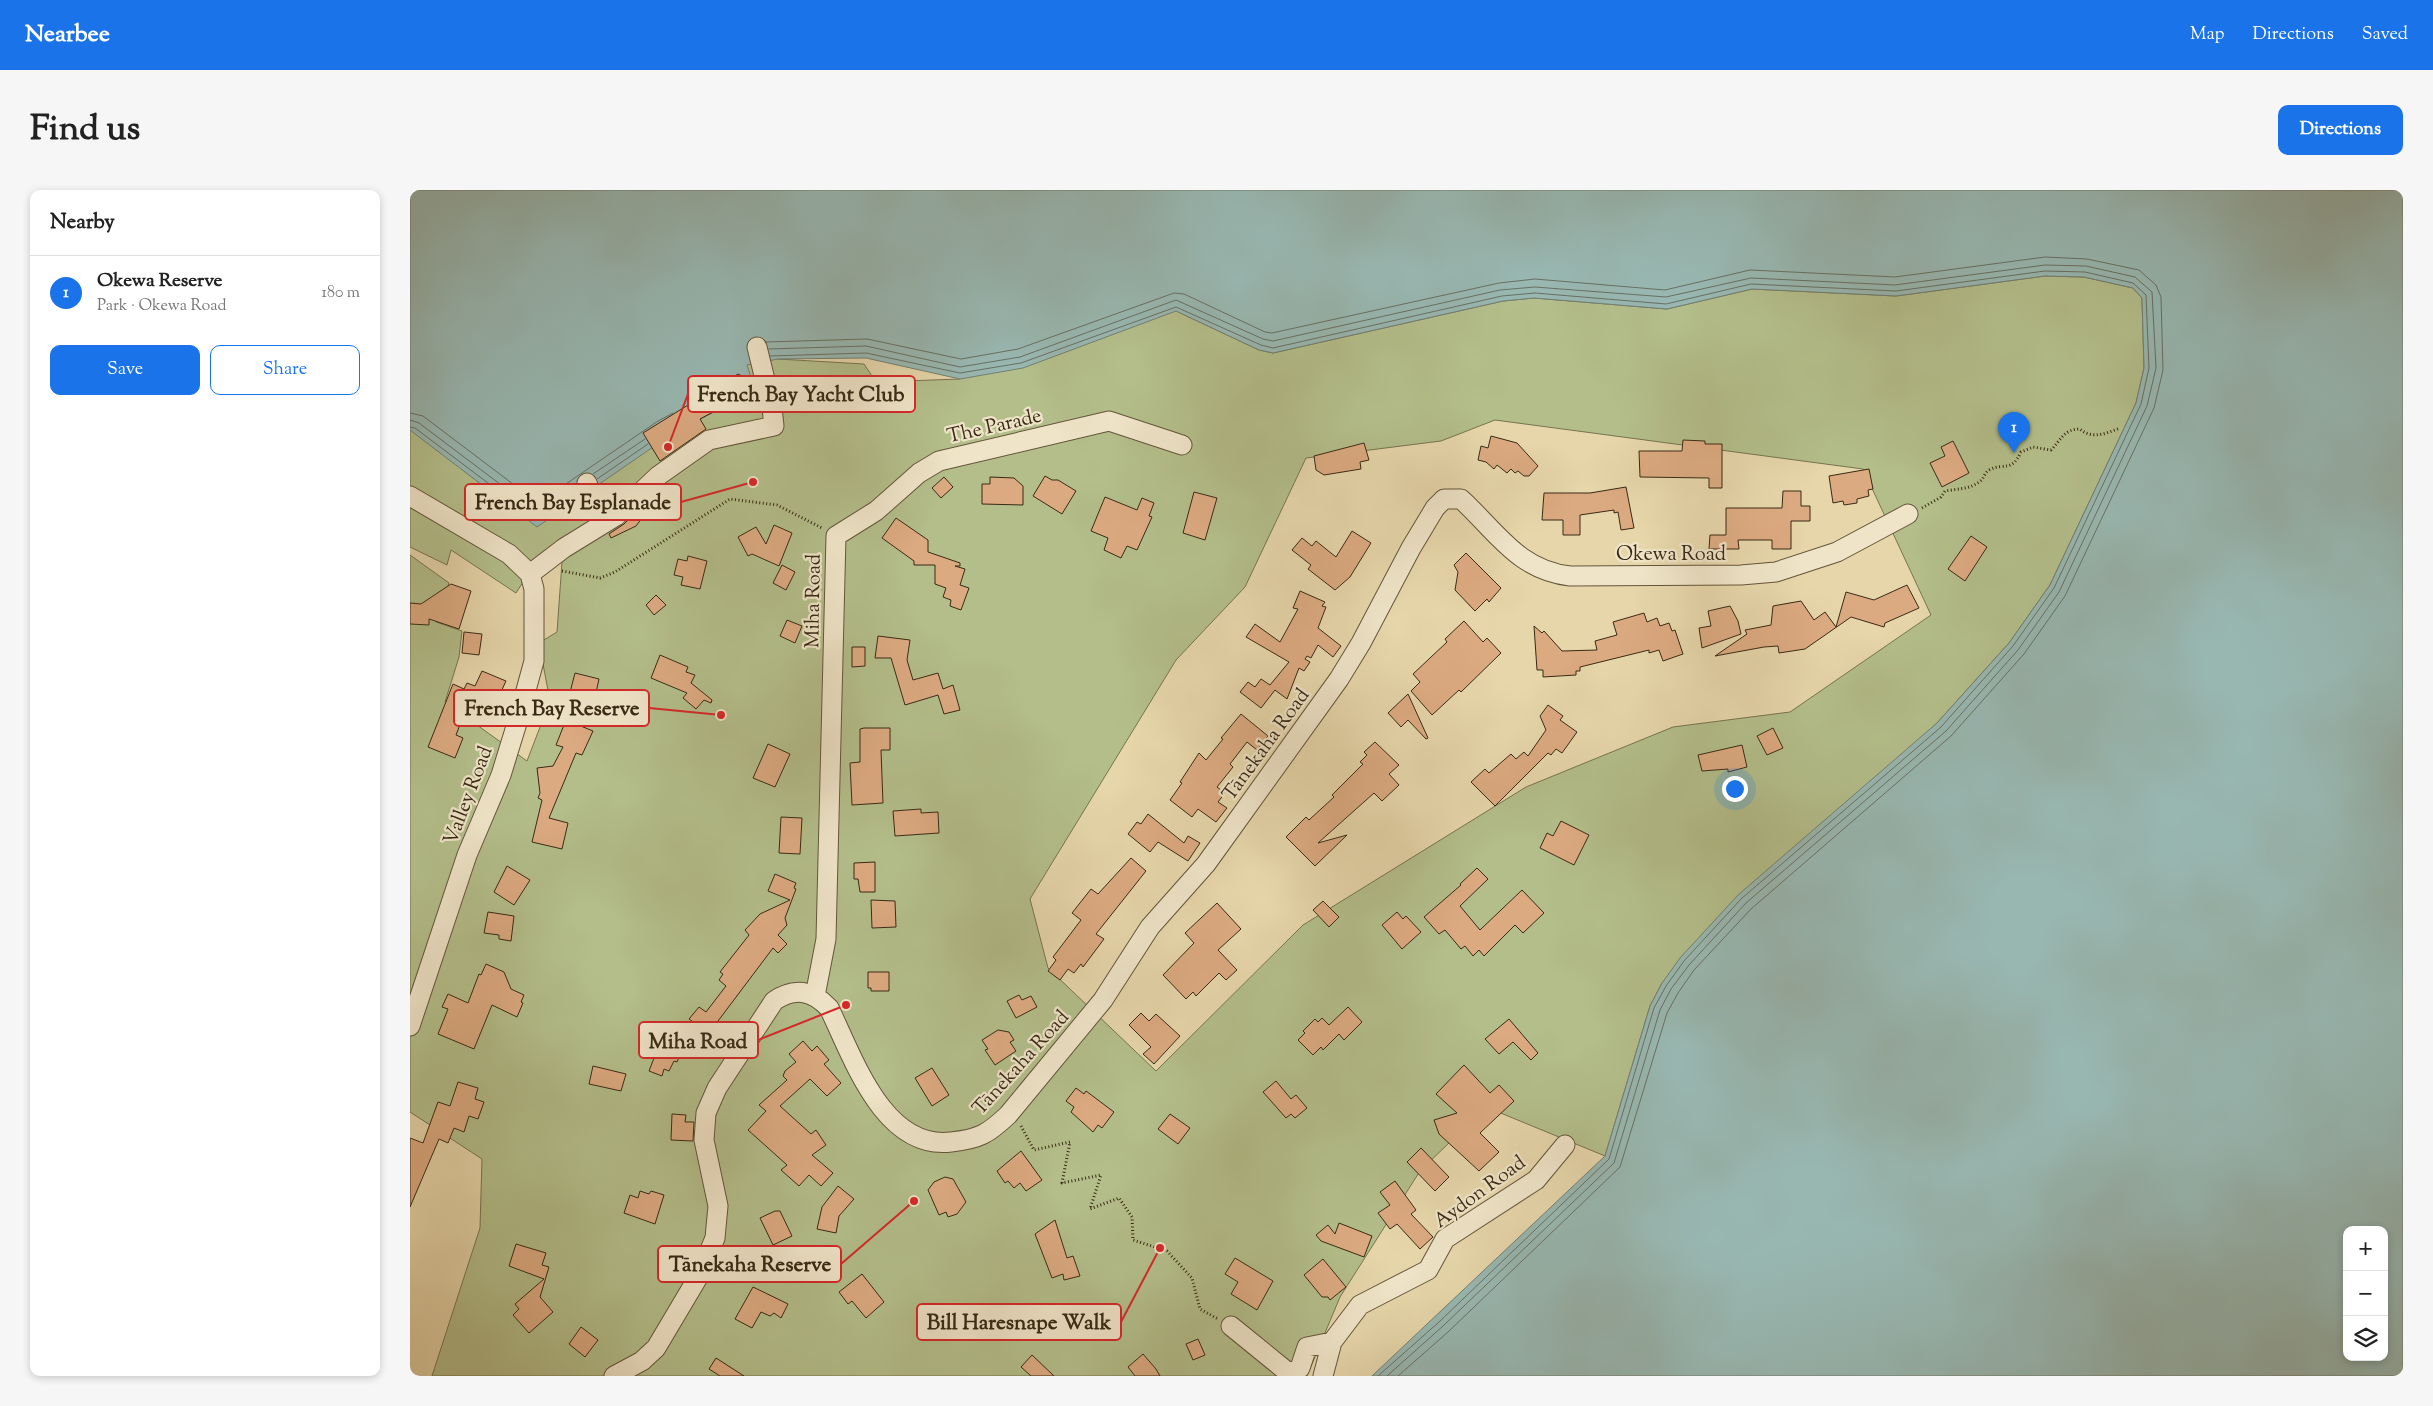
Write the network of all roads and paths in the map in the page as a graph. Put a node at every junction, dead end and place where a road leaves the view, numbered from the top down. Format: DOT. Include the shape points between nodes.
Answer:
graph roads {
  1 [pos="757,347"];
  2 [pos="2120,428"];
  3 [pos="1182,446"];
  4 [pos="586,483"];
  5 [pos="410,496"];
  6 [pos="1449,498"];
  7 [pos="1908,514"];
  8 [pos="603,524"];
  9 [pos="836,536"];
  10 [pos="532,582"];
  11 [pos="815,996"];
  12 [pos="410,1026"];
  13 [pos="1008,1115"];
  14 [pos="1565,1145"];
  15 [pos="1231,1326"];
  16 [pos="1332,1342"];
  17 [pos="614,1376"];
  18 [pos="1323,1376"];
  1 -- 8 [label="street" via="774,426 709,440 658,476 616,516"];
  2 -- 7 [label="path" via="2096,435 2071,429 2051,450 2033,447 2020,452 2015,463 2006,468 1986,472 1981,481 1969,487 1945,491 1930,504"];
  3 -- 9 [label="street, The Parade" via="1109,421 938,461 919,473 876,512"];
  4 -- 8 [label="street"];
  5 -- 10 [label="street" via="509,554"];
  6 -- 7 [label="street, Okewa Road" via="1462,500 1517,556 1542,570 1570,576 1741,576 1776,572 1837,552"];
  6 -- 13 [label="street, Tānekaha Road" via="1435,508 1334,687 1206,864 1150,927 1103,1000"];
  8 -- 10 [label="street" via="564,548"];
  9 -- 10 [label="path" via="777,505 730,499 615,572 600,578 562,571"];
  9 -- 11 [label="street, Miha Road" via="826,939"];
  10 -- 12 [label="street, Valley Road" via="534,661 518,722 501,776 468,855"];
  11 -- 13 [label="street, Tānekaha Road" via="829,1008 874,1098 902,1130 929,1141 968,1140 993,1130"];
  11 -- 17 [label="street" via="797,991 774,1001 717,1088 706,1113 704,1140 718,1206 715,1238 700,1274 656,1348 642,1362"];
  13 -- 15 [label="path" via="1022,1126 1034,1150 1070,1142 1062,1183 1101,1175 1090,1209 1119,1198 1132,1217 1133,1240 1167,1251 1192,1278 1200,1309"];
  14 -- 16 [label="street, Aydon Road" via="1536,1180 1445,1239 1428,1270 1360,1305"];
  15 -- 16 [label="street" via="1290,1374 1300,1368 1307,1347"];
  16 -- 18 [label="street, Aydon Road"];
}
